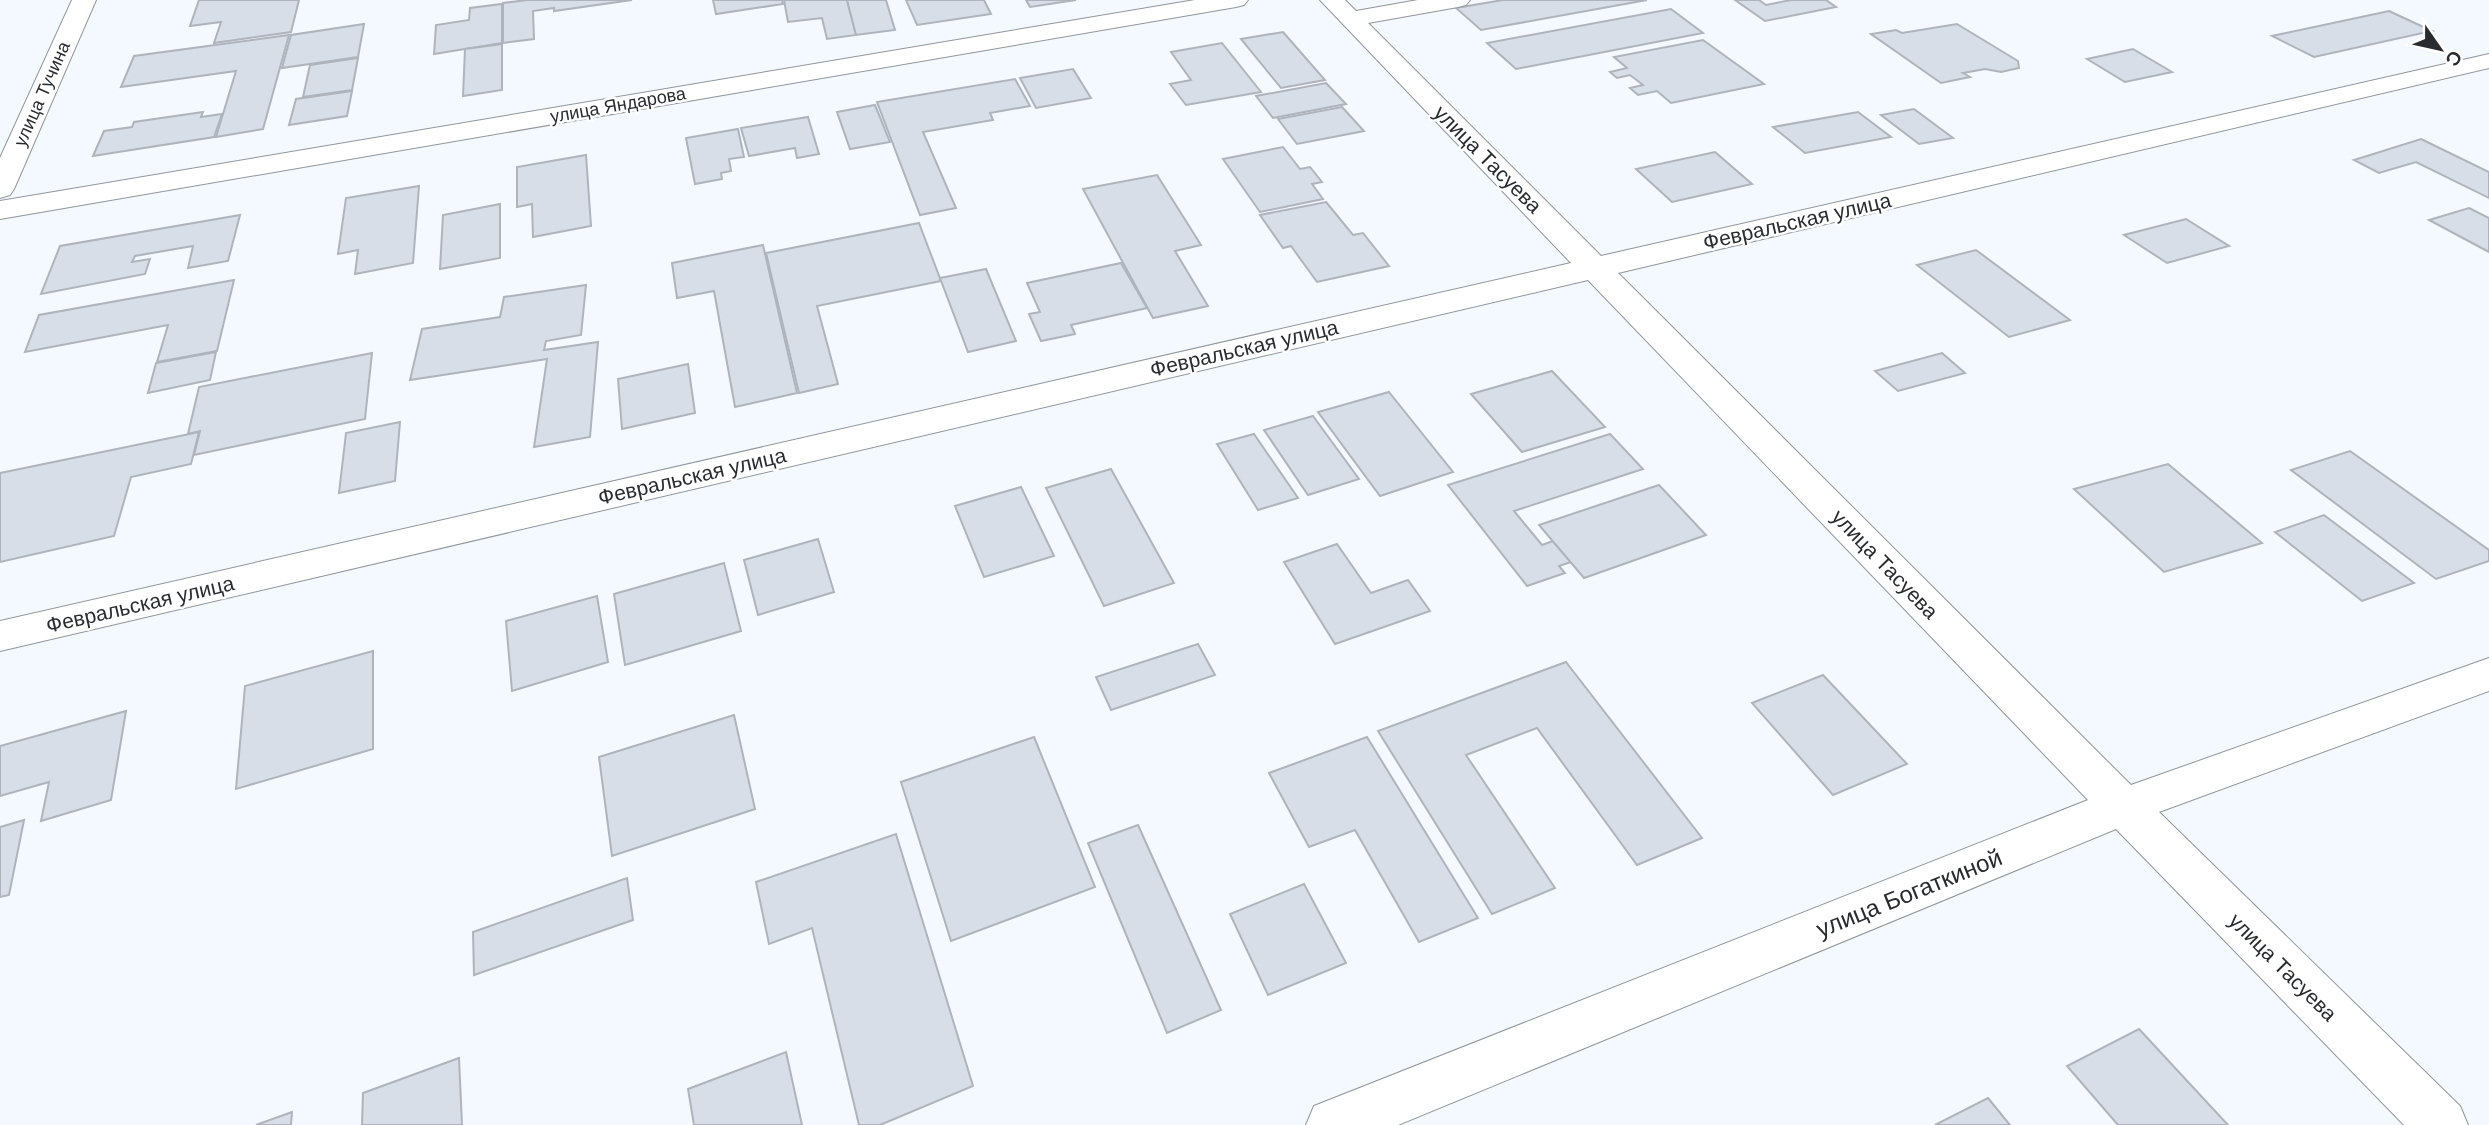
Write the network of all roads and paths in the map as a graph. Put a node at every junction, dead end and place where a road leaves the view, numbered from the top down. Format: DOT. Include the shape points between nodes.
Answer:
graph roads {
  1 [pos="84,0"];
  2 [pos="1236,0"];
  3 [pos="1458,0"];
  4 [pos="1341,9"];
  5 [pos="2489,61"];
  6 [pos="0,189"];
  7 [pos="0,210"];
  8 [pos="1594,267"];
  9 [pos="0,636"];
  10 [pos="2489,674"];
  11 [pos="2124,806"];
  12 [pos="1333,1125"];
  13 [pos="2441,1125"];
  1 -- 6 [label="street, улица Тучина"];
  2 -- 7 [label="street, улица Яндарова"];
  3 -- 4 [label="street"];
  4 -- 8 [label="street, улица Тасуева"];
  5 -- 8 [label="street, Февральская улица"];
  8 -- 9 [label="street, Февральская улица"];
  8 -- 11 [label="street, улица Тасуева"];
  10 -- 11 [label="street, улица Богаткиной"];
  11 -- 12 [label="street, улица Богаткиной"];
  11 -- 13 [label="street, улица Тасуева"];
}
